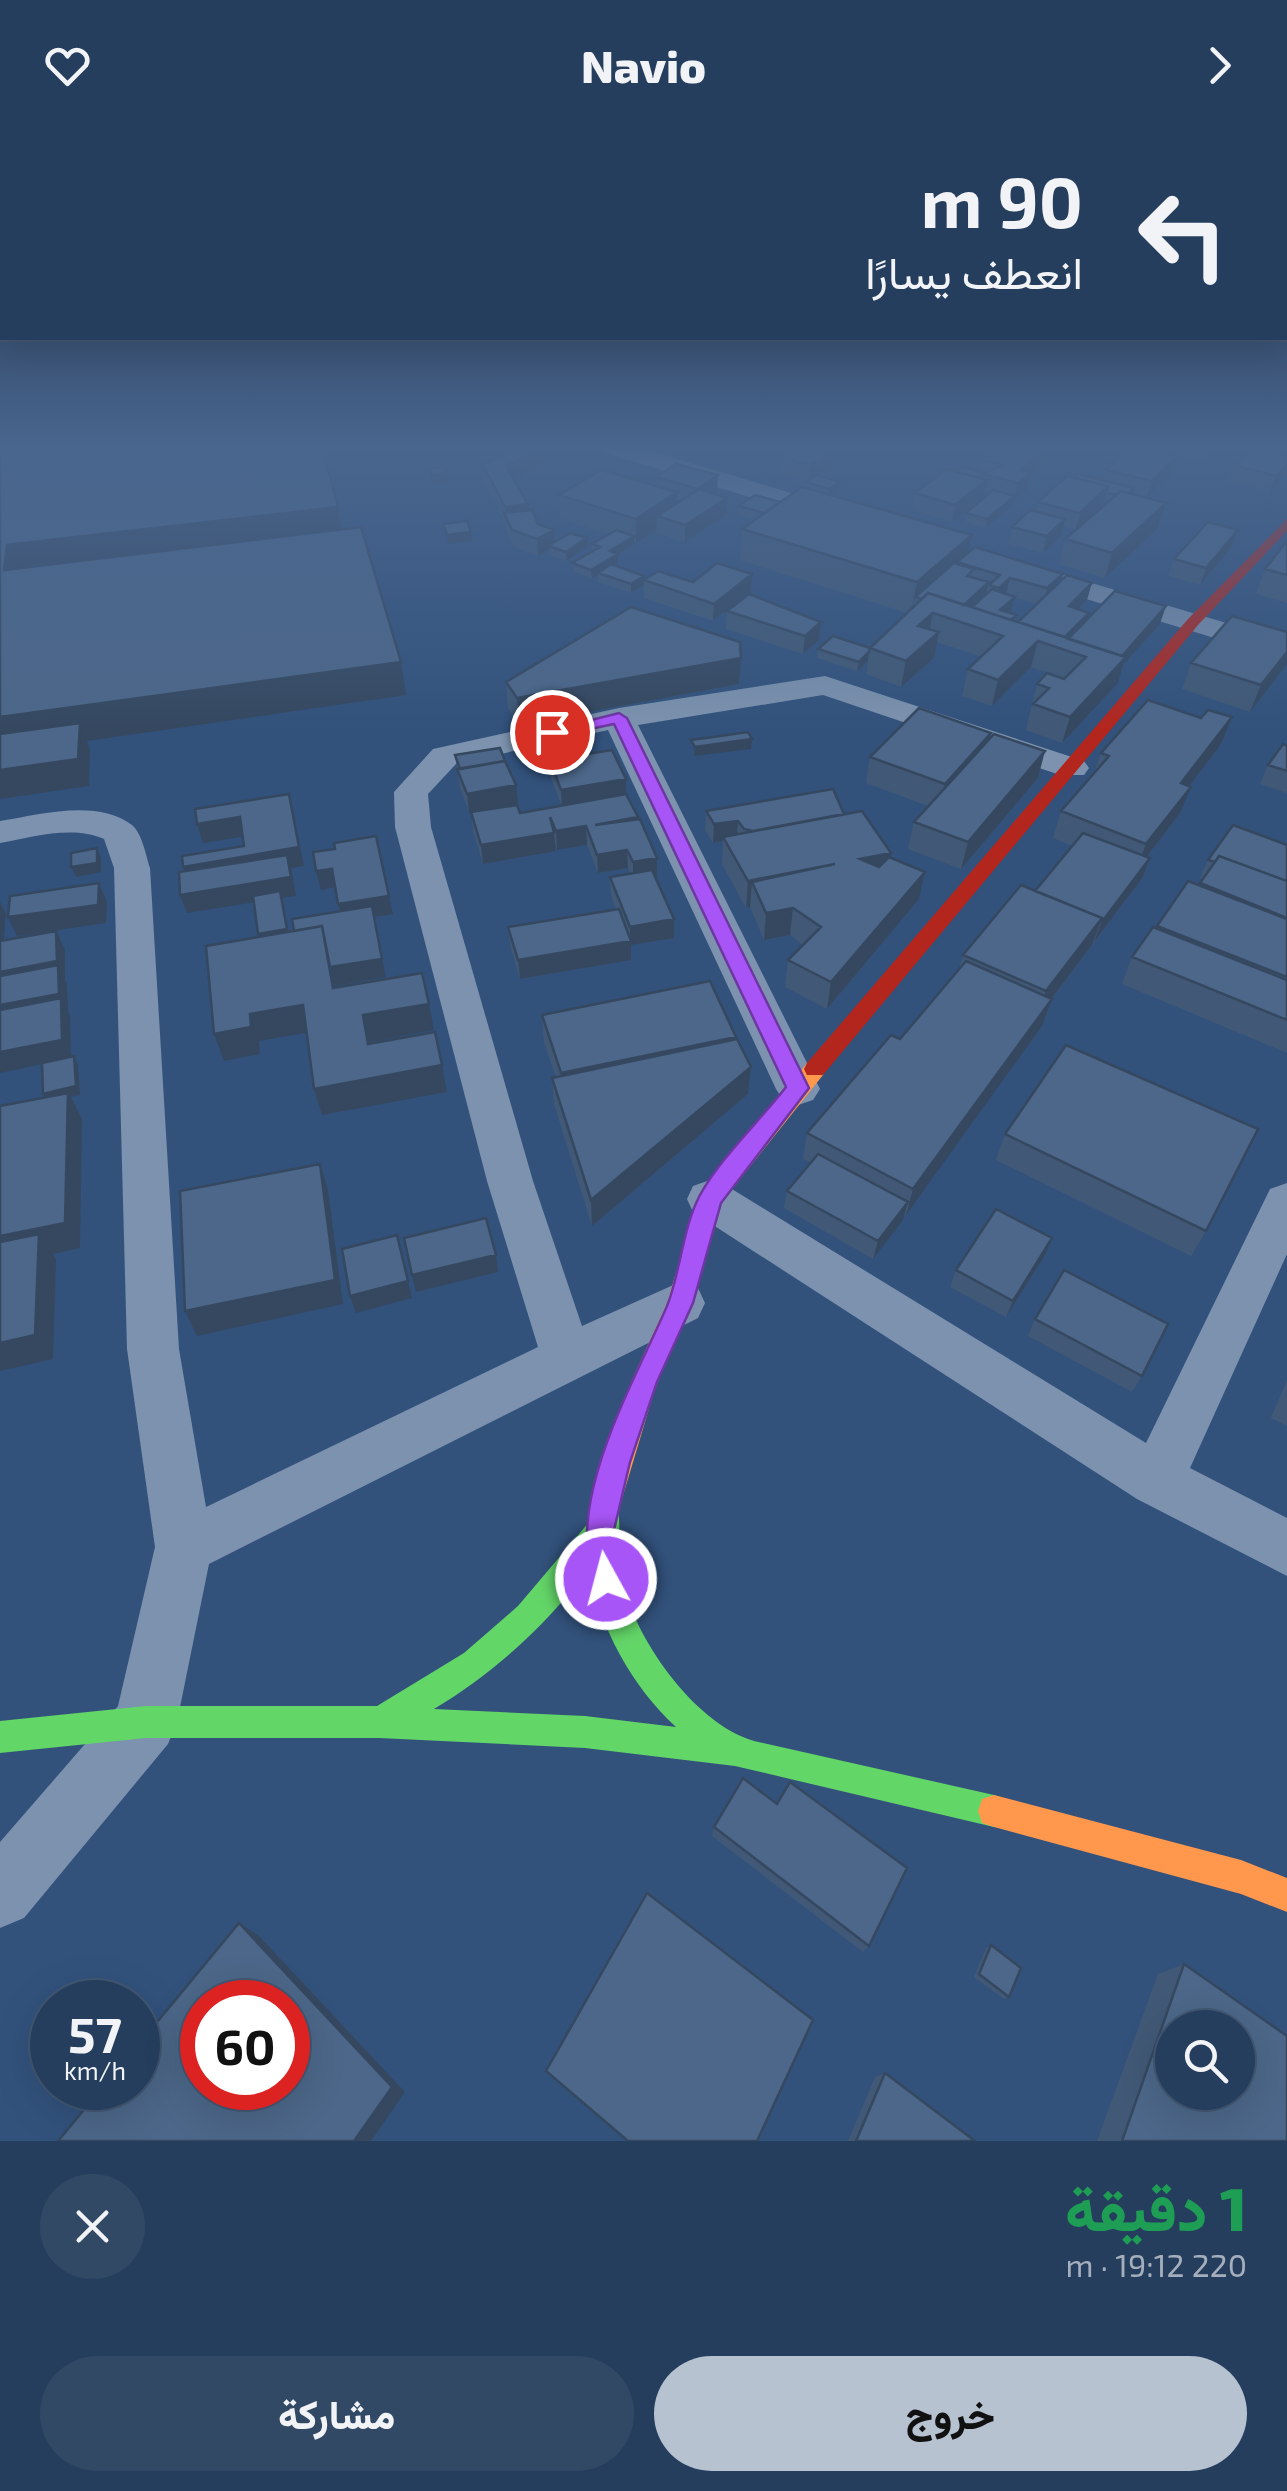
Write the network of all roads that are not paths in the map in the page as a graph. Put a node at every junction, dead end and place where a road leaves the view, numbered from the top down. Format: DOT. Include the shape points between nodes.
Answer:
graph roads {
  1 [pos="1271,542"];
  2 [pos="1006,566"];
  3 [pos="1193,622"];
  4 [pos="1287,651"];
  5 [pos="619,718"];
  6 [pos="1072,768"];
  7 [pos="0,832"];
  8 [pos="798,1088"];
  9 [pos="710,1199"];
  10 [pos="1287,1202"];
  11 [pos="680,1303"];
  12 [pos="567,1357"];
  13 [pos="1158,1480"];
  14 [pos="600,1530"];
  15 [pos="184,1547"];
  16 [pos="1287,1548"];
  17 [pos="146,1722"];
  18 [pos="379,1722"];
  19 [pos="0,1737"];
  20 [pos="735,1750"];
  21 [pos="0,1894"];
  22 [pos="1287,1894"];
  1 -- 3 [label="main road"];
  2 -- 3 [label="street"];
  3 -- 4 [label="street"];
  3 -- 6 [label="main road"];
  5 -- 6 [label="street" via="825,684"];
  5 -- 8 [label="street"];
  5 -- 12 [label="street" via="445,756 411,792 413,827 510,1181"];
  6 -- 8 [label="main road"];
  7 -- 15 [label="street" via="103,823 120,833 132,868 153,1349"];
  8 -- 9 [label="main road"];
  9 -- 11 [label="main road"];
  9 -- 13 [label="street"];
  10 -- 13 [label="street"];
  11 -- 12 [label="street"];
  11 -- 14 [label="main road" via="644,1382"];
  12 -- 15 [label="street"];
  13 -- 16 [label="street"];
  14 -- 18 [label="main road" via="546,1606 510,1641 470,1673"];
  14 -- 20 [label="main road" via="606,1579 651,1675 688,1716"];
  15 -- 17 [label="street"];
  17 -- 18 [label="main road"];
  17 -- 19 [label="main road"];
  17 -- 21 [label="street"];
  18 -- 20 [label="main road" via="567,1731"];
  20 -- 22 [label="main road" via="924,1792"];
}
